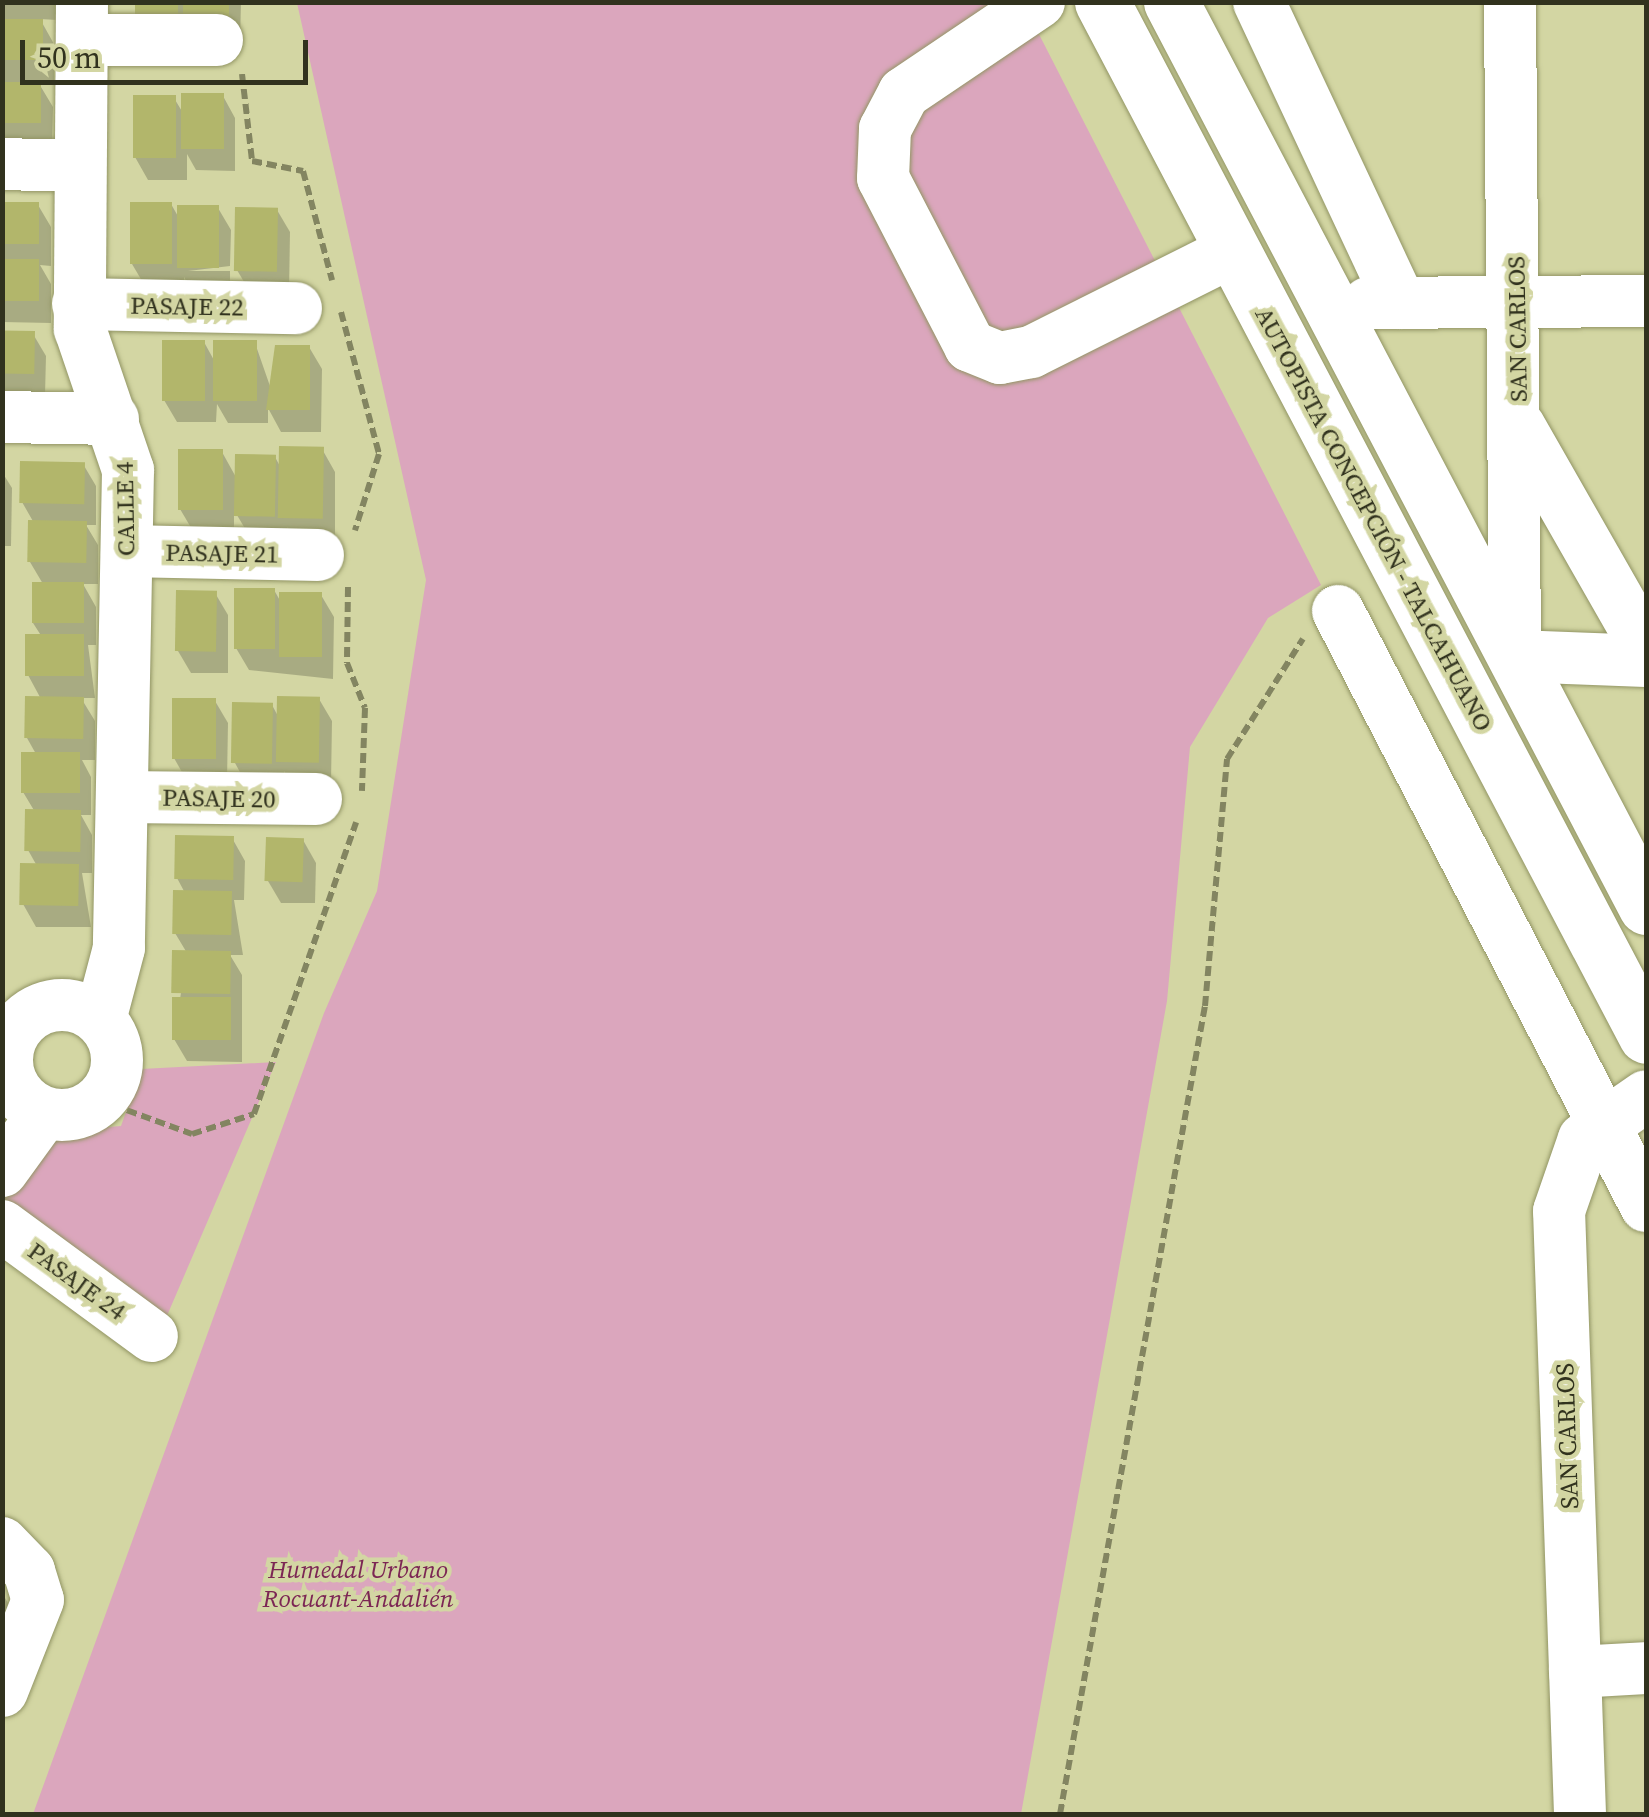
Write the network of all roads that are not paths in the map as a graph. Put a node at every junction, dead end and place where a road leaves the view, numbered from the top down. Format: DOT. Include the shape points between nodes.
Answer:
graph roads {
  1 [pos="1039,2"];
  2 [pos="1102,2"];
  3 [pos="1171,2"];
  4 [pos="1259,2"];
  5 [pos="1510,2"];
  6 [pos="82,21"];
  7 [pos="229,49"];
  8 [pos="2,164"];
  9 [pos="80,166"];
  10 [pos="1233,251"];
  11 [pos="1646,301"];
  12 [pos="1517,302"];
  13 [pos="1400,303"];
  14 [pos="78,304"];
  15 [pos="1329,304"];
  16 [pos="296,308"];
  17 [pos="2,417"];
  18 [pos="114,419"];
  19 [pos="1518,424"];
  20 [pos="127,550"];
  21 [pos="339,556"];
  22 [pos="1338,611"];
  23 [pos="1646,649"];
  24 [pos="1515,656"];
  25 [pos="1646,661"];
  26 [pos="122,796"];
  27 [pos="345,804"];
  28 [pos="1646,907"];
  29 [pos="100,1020"];
  30 [pos="10,1024"];
  31 [pos="1646,1036"];
  32 [pos="1625,1108"];
  33 [pos="44,1112"];
  34 [pos="2,1172"];
  35 [pos="1646,1206"];
  36 [pos="2,1226"];
  37 [pos="152,1336"];
  38 [pos="2,1543"];
  39 [pos="1646,1668"];
  40 [pos="1575,1672"];
  41 [pos="2,1691"];
  42 [pos="1580,1814"];
  1 -- 10 [label="street" via="904,94 885,129 883,178 970,346 1000,358 1031,352"];
  2 -- 10 [label="main road, AUTOPISTA CONCEPCIÓN - TALCAHUANO"];
  3 -- 15 [label="main road"];
  4 -- 13 [label="street"];
  5 -- 12 [label="street, SAN CARLOS"];
  6 -- 7 [label="street"];
  6 -- 9 [label="street, CALLE 4"];
  8 -- 9 [label="street"];
  9 -- 14 [label="street, CALLE 4"];
  10 -- 31 [label="main road, AUTOPISTA CONCEPCIÓN - TALCAHUANO"];
  11 -- 12 [label="street"];
  12 -- 13 [label="street"];
  12 -- 19 [label="street, SAN CARLOS"];
  13 -- 15 [label="street"];
  14 -- 16 [label="street, PASAJE 22"];
  14 -- 18 [label="street, CALLE 4" via="84,353"];
  15 -- 24 [label="main road"];
  17 -- 18 [label="street"];
  18 -- 20 [label="street, CALLE 4" via="128,470"];
  19 -- 23 [label="street"];
  19 -- 24 [label="street, SAN CARLOS"];
  20 -- 21 [label="street, PASAJE 21"];
  20 -- 26 [label="street, CALLE 4"];
  22 -- 32 [label="street"];
  24 -- 25 [label="street"];
  24 -- 28 [label="main road"];
  26 -- 27 [label="street, PASAJE 20"];
  26 -- 29 [label="street, CALLE 4" via="117,969"];
  29 -- 30 [label="street" via="56,1005"];
  29 -- 33 [label="street" via="117,1054 99,1100 79,1112"];
  30 -- 33 [label="street" via="7,1070 20,1097"];
  32 -- 35 [label="street"];
  32 -- 40 [label="street, SAN CARLOS" via="1570,1161 1559,1211"];
  33 -- 34 [label="street"];
  36 -- 37 [label="street, PASAJE 24"];
  38 -- 41 [label="street" via="35,1585 33,1631"];
  39 -- 40 [label="street"];
  40 -- 42 [label="street, SAN CARLOS"];
}
